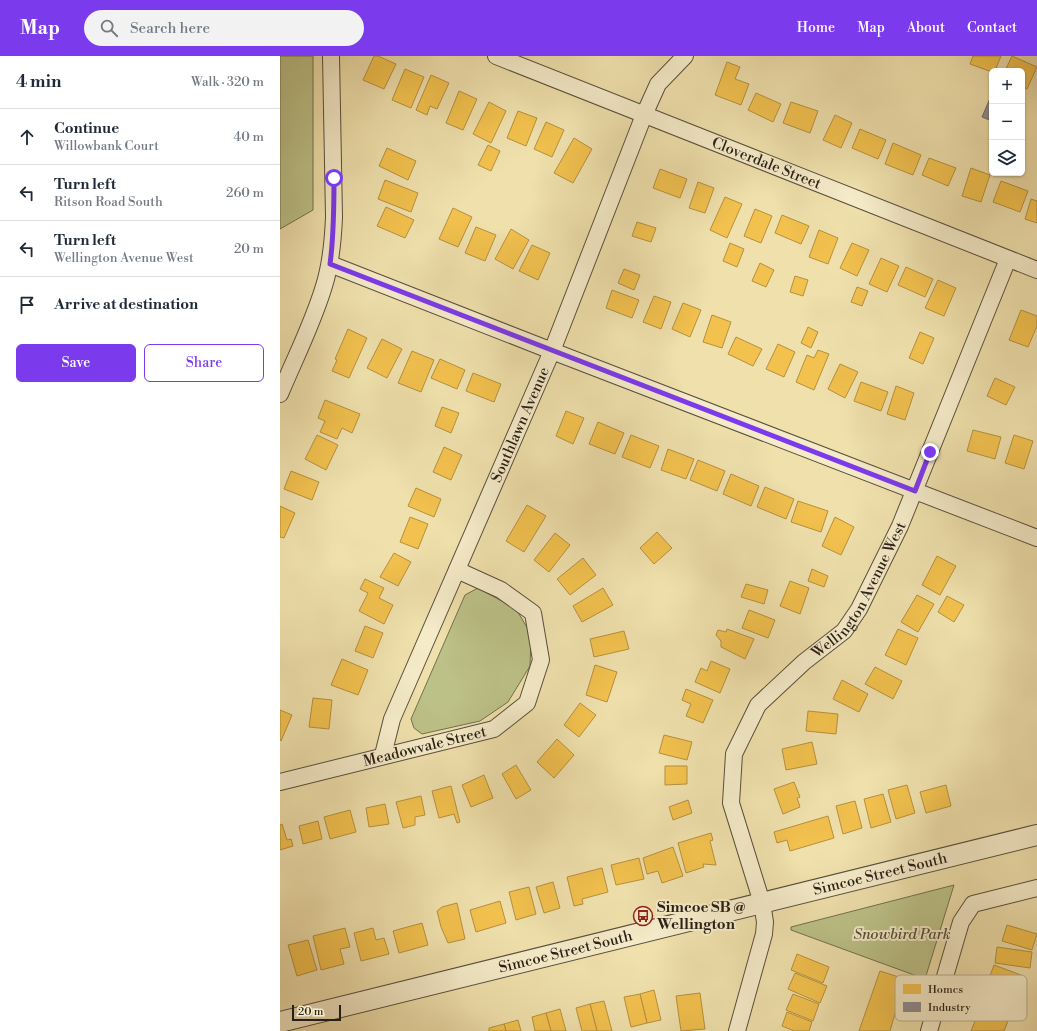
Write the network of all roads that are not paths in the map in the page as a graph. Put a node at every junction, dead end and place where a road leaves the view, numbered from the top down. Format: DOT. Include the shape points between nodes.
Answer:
graph roads {
  1 [pos="331,56"];
  2 [pos="496,56"];
  3 [pos="685,56"];
  4 [pos="644,116"];
  5 [pos="1008,259"];
  6 [pos="330,264"];
  7 [pos="1037,270"];
  8 [pos="552,351"];
  9 [pos="280,394"];
  10 [pos="915,491"];
  11 [pos="1037,538"];
  12 [pos="457,570"];
  13 [pos="383,755"];
  14 [pos="280,782"];
  15 [pos="1037,835"];
  16 [pos="1037,888"];
  17 [pos="762,903"];
  18 [pos="945,975"];
  19 [pos="932,1021"];
  20 [pos="280,1022"];
  21 [pos="737,1031"];
  22 [pos="929,1031"];
  1 -- 6 [label="street" via="334,217"];
  2 -- 4 [label="street, Cloverdale Street"];
  3 -- 4 [label="street, Southlawn Avenue" via="658,84"];
  4 -- 5 [label="street, Cloverdale Street"];
  4 -- 8 [label="street, Southlawn Avenue"];
  5 -- 7 [label="street, Cloverdale Street"];
  5 -- 10 [label="street, Wellington Avenue West"];
  6 -- 8 [label="street"];
  6 -- 9 [label="street" via="314,313"];
  8 -- 10 [label="street"];
  8 -- 12 [label="street, Southlawn Avenue"];
  10 -- 11 [label="street"];
  10 -- 17 [label="street, Wellington Avenue West" via="859,609 844,631 804,662 758,705 734,754 731,803"];
  12 -- 13 [label="street, Southlawn Avenue" via="392,719"];
  12 -- 13 [label="street, Meadowvale Street" via="501,590 533,613 541,660 527,703 494,729"];
  13 -- 14 [label="street, Meadowvale Street"];
  15 -- 17 [label="street, Simcoe Street South"];
  16 -- 18 [label="street" via="973,904 961,922"];
  17 -- 20 [label="street, Simcoe Street South"];
  17 -- 21 [label="street, Wellington Avenue West" via="764,934"];
  19 -- 22 [label="street"];
}
